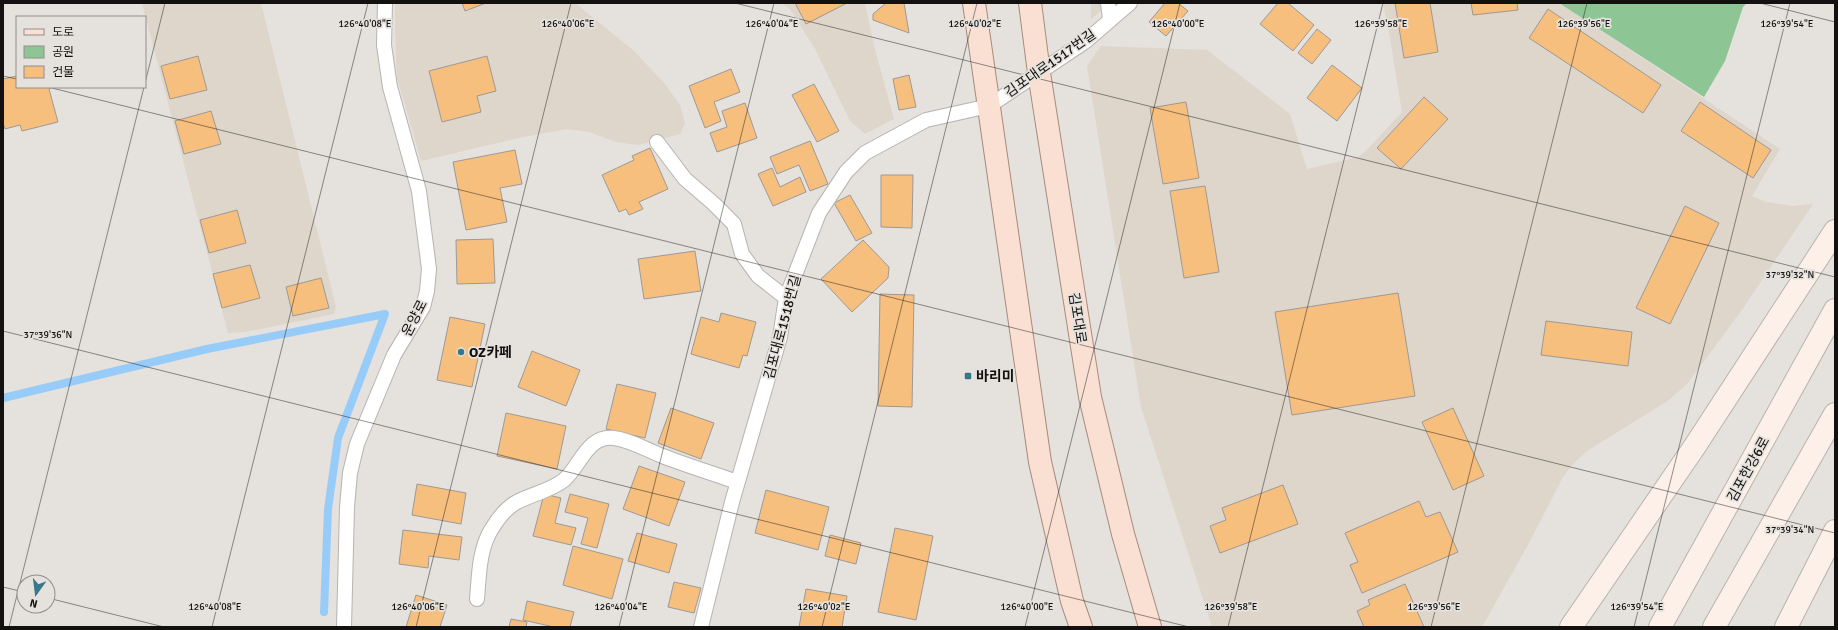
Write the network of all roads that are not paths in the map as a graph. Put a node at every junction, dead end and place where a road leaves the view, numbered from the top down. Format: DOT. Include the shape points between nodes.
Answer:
graph roads {
  1 [pos="385,3"];
  2 [pos="974,3"];
  3 [pos="1030,3"];
  4 [pos="1108,3"];
  5 [pos="1130,3"];
  6 [pos="1110,19"];
  7 [pos="1039,73"];
  8 [pos="989,106"];
  9 [pos="657,142"];
  10 [pos="1835,231"];
  11 [pos="786,298"];
  12 [pos="1835,310"];
  13 [pos="1835,414"];
  14 [pos="737,482"];
  15 [pos="1835,531"];
  16 [pos="477,599"];
  17 [pos="344,627"];
  18 [pos="701,627"];
  19 [pos="1081,627"];
  20 [pos="1150,627"];
  21 [pos="1571,627"];
  22 [pos="1660,627"];
  23 [pos="1714,627"];
  24 [pos="1786,627"];
  1 -- 17 [label="lane, 운양로" via="384,45 390,86 419,191 429,269 423,307 394,355 357,444 350,473"];
  2 -- 8 [label="main road"];
  3 -- 7 [label="main road, 김포대로"];
  4 -- 6 [label="lane"];
  5 -- 6 [label="lane, 김포대로1517번길"];
  6 -- 7 [label="lane, 김포대로1517번길" via="1086,41"];
  7 -- 8 [label="lane, 김포대로1517번길"];
  7 -- 20 [label="main road, 김포대로" via="1090,397 1123,534"];
  8 -- 11 [label="lane, 김포대로1518번길" via="926,120 865,154 846,172 820,213"];
  8 -- 19 [label="main road" via="1040,462 1072,601"];
  9 -- 11 [label="lane" via="685,179 734,224 742,254 758,276"];
  10 -- 21 [label="street" via="1695,446"];
  11 -- 14 [label="lane, 김포대로1518번길" via="780,337"];
  12 -- 22 [label="street, 김포한강6로"];
  13 -- 23 [label="street"];
  14 -- 16 [label="lane" via="631,442 614,438 599,439 588,447 573,471 563,480 552,488 516,502 500,516 489,532 480,559"];
  14 -- 18 [label="lane, 김포대로1518번길"];
  15 -- 24 [label="street"];
}
